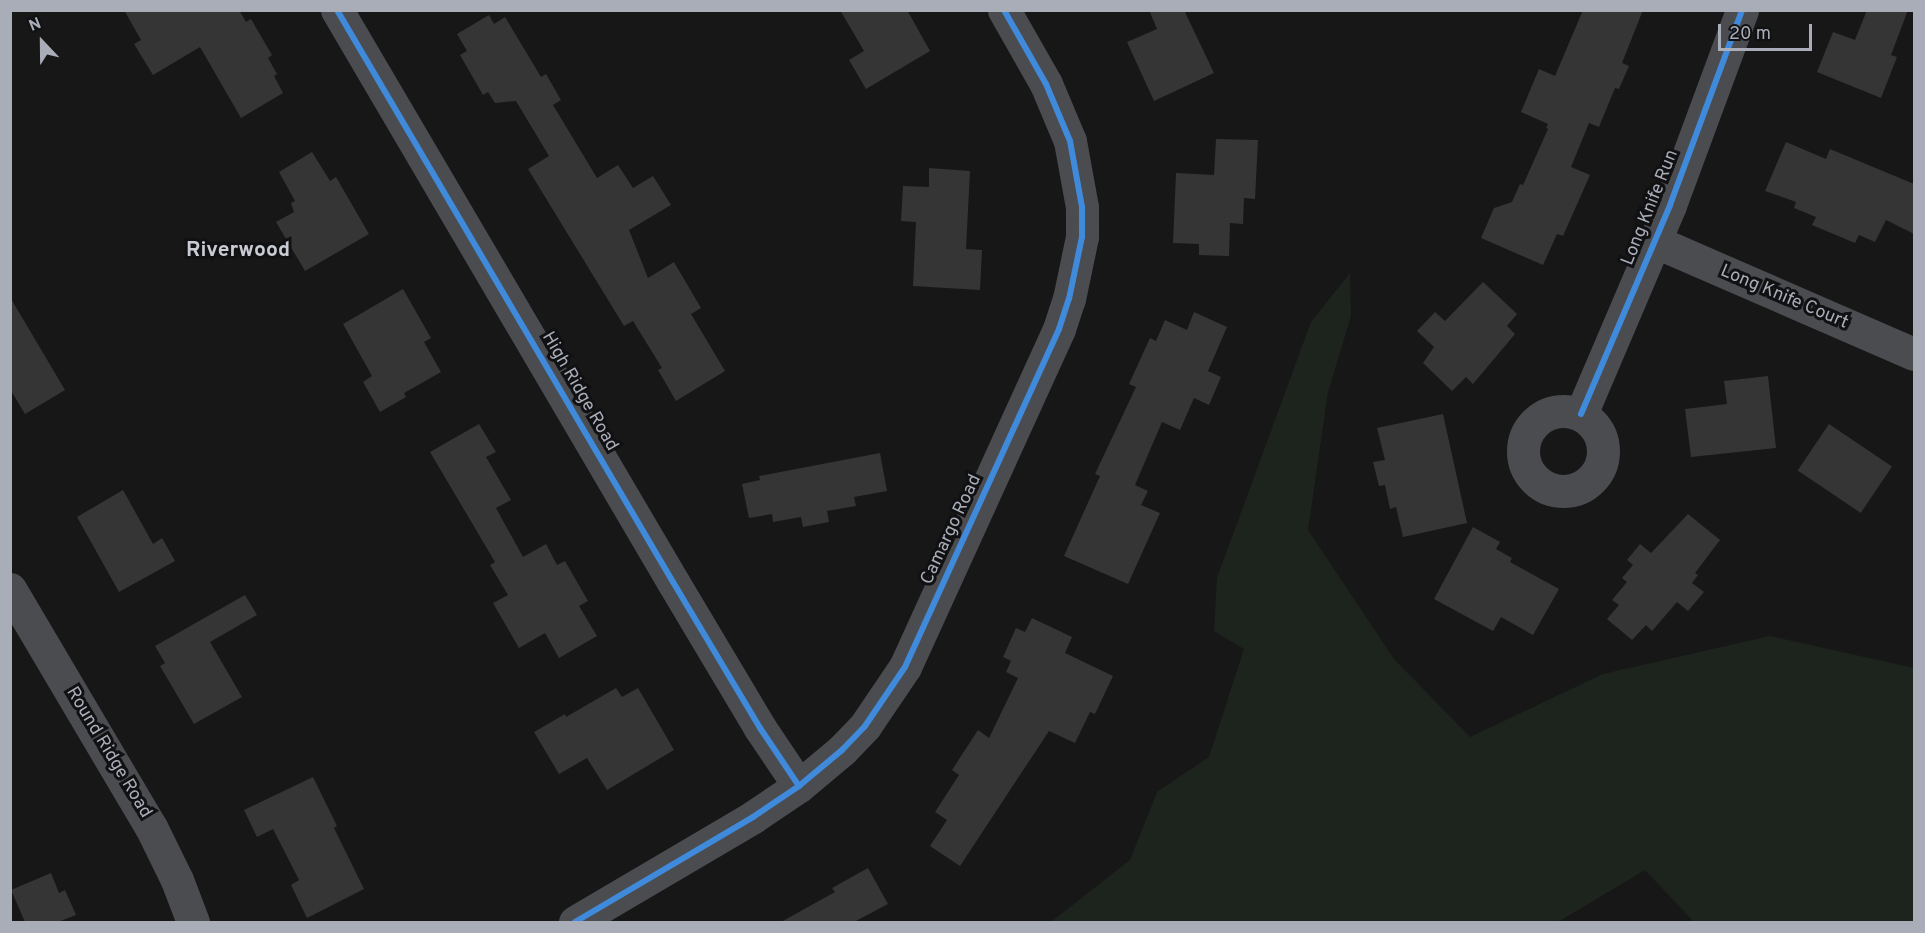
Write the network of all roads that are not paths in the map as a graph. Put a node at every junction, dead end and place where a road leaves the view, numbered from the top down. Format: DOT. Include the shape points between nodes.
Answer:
graph roads {
  1 [pos="337,10"];
  2 [pos="1004,10"];
  3 [pos="1743,10"];
  4 [pos="1654,241"];
  5 [pos="1914,354"];
  6 [pos="1581,414"];
  7 [pos="10,590"];
  8 [pos="799,786"];
  9 [pos="193,922"];
  10 [pos="575,922"];
  1 -- 8 [label="street, High Ridge Road" via="760,729"];
  2 -- 8 [label="street, Camargo Road" via="1059,110 1077,172 1082,237 1070,299 905,667 865,726"];
  3 -- 4 [label="street, Long Knife Run"];
  4 -- 5 [label="street, Long Knife Court"];
  4 -- 6 [label="street, Long Knife Run"];
  7 -- 9 [label="street, Round Ridge Road" via="151,826"];
  8 -- 10 [label="street, Camargo Road"];
}
